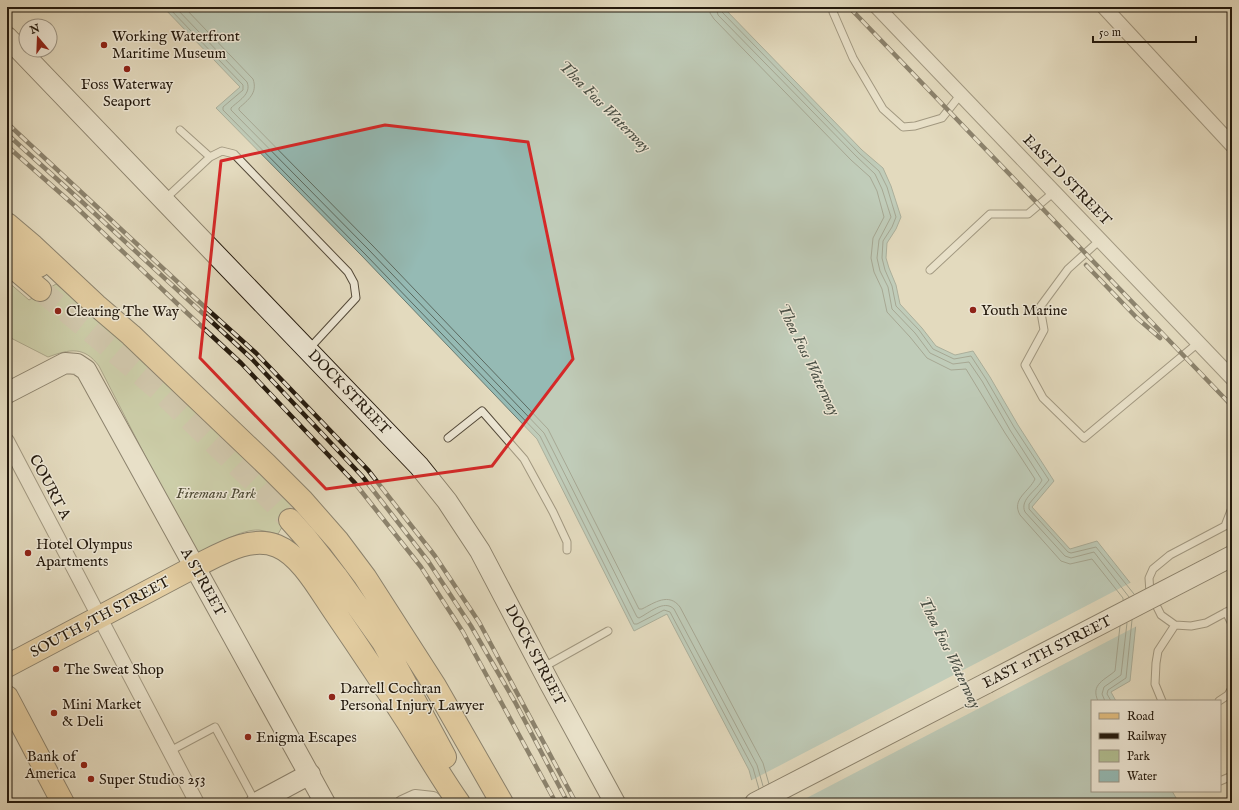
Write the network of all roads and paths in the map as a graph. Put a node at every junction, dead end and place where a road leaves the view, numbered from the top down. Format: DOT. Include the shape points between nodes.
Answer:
graph roads {
  1 [pos="834,7"];
  2 [pos="877,7"];
  3 [pos="1104,7"];
  4 [pos="7,37"];
  5 [pos="961,94"];
  6 [pos="180,130"];
  7 [pos="1232,145"];
  8 [pos="210,157"];
  9 [pos="1054,192"];
  10 [pos="164,200"];
  11 [pos="7,224"];
  12 [pos="1100,240"];
  13 [pos="7,245"];
  14 [pos="12,265"];
  15 [pos="930,270"];
  16 [pos="40,290"];
  17 [pos="96,305"];
  18 [pos="1198,343"];
  19 [pos="308,350"];
  20 [pos="1232,378"];
  21 [pos="7,394"];
  22 [pos="448,438"];
  23 [pos="7,441"];
  24 [pos="1232,508"];
  25 [pos="290,520"];
  26 [pos="567,550"];
  27 [pos="1232,556"];
  28 [pos="194,567"];
  29 [pos="1229,611"];
  30 [pos="99,617"];
  31 [pos="1232,624"];
  32 [pos="1175,625"];
  33 [pos="608,631"];
  34 [pos="7,666"];
  35 [pos="542,668"];
  36 [pos="1232,688"];
  37 [pos="7,697"];
  38 [pos="1162,700"];
  39 [pos="1220,700"];
  40 [pos="170,751"];
  41 [pos="310,774"];
  42 [pos="1232,776"];
  43 [pos="1221,782"];
  44 [pos="63,803"];
  45 [pos="197,803"];
  46 [pos="256,803"];
  47 [pos="325,803"];
  48 [pos="402,803"];
  49 [pos="436,803"];
  50 [pos="458,803"];
  51 [pos="468,803"];
  52 [pos="502,803"];
  53 [pos="615,803"];
  54 [pos="755,803"];
  1 -- 5 [label="lane" via="853,58 883,109 903,127 942,118"];
  2 -- 5 [label="street, EAST D STREET"];
  3 -- 7 [label="street"];
  4 -- 10 [label="street, DOCK STREET"];
  5 -- 9 [label="street, EAST D STREET"];
  6 -- 8 [label="lane"];
  8 -- 10 [label="lane"];
  8 -- 19 [label="lane" via="222,151 234,154 348,272 354,283 356,298"];
  9 -- 12 [label="street, EAST D STREET"];
  9 -- 15 [label="lane" via="1028,214 990,214"];
  10 -- 19 [label="street, DOCK STREET"];
  11 -- 17 [label="main road"];
  12 -- 18 [label="street, EAST D STREET"];
  12 -- 18 [label="lane" via="1068,269 1040,307 1044,330 1025,365 1043,398 1084,438"];
  13 -- 17 [label="main road"];
  14 -- 16 [label="main road"];
  17 -- 52 [label="main road" via="131,335 267,465 338,541 365,577 435,686"];
  18 -- 20 [label="street, EAST D STREET"];
  19 -- 35 [label="street, DOCK STREET" via="419,466 447,501 480,551"];
  21 -- 28 [label="street, A STREET" via="59,366 71,363 82,366"];
  22 -- 26 [label="lane" via="482,411 524,459 553,512 567,542"];
  23 -- 30 [label="street, COURT A"];
  24 -- 32 [label="lane" via="1225,526 1170,555 1153,569 1149,578 1150,593 1160,615"];
  25 -- 51 [label="main road" via="336,576 383,642"];
  27 -- 54 [label="street, EAST 11TH STREET, bridge"];
  28 -- 30 [label="main road, SOUTH 9TH STREET"];
  28 -- 41 [label="street, A STREET"];
  28 -- 50 [label="main road, SOUTH 9TH STREET" via="228,551 254,543 277,546 294,557 365,656"];
  29 -- 31 [label="lane"];
  29 -- 32 [label="lane" via="1206,623 1192,626"];
  30 -- 34 [label="main road, SOUTH 9TH STREET"];
  30 -- 40 [label="street, COURT A"];
  32 -- 38 [label="lane" via="1158,651 1155,684"];
  33 -- 35 [label="lane"];
  35 -- 53 [label="street, DOCK STREET"];
  36 -- 39 [label="lane"];
  37 -- 44 [label="main road"];
  40 -- 45 [label="street, COURT A"];
  40 -- 46 [label="lane" via="215,727"];
  41 -- 46 [label="street"];
  41 -- 47 [label="street, A STREET"];
  42 -- 43 [label="lane"];
  48 -- 49 [label="street" via="415,797 424,797 433,799"];
}
